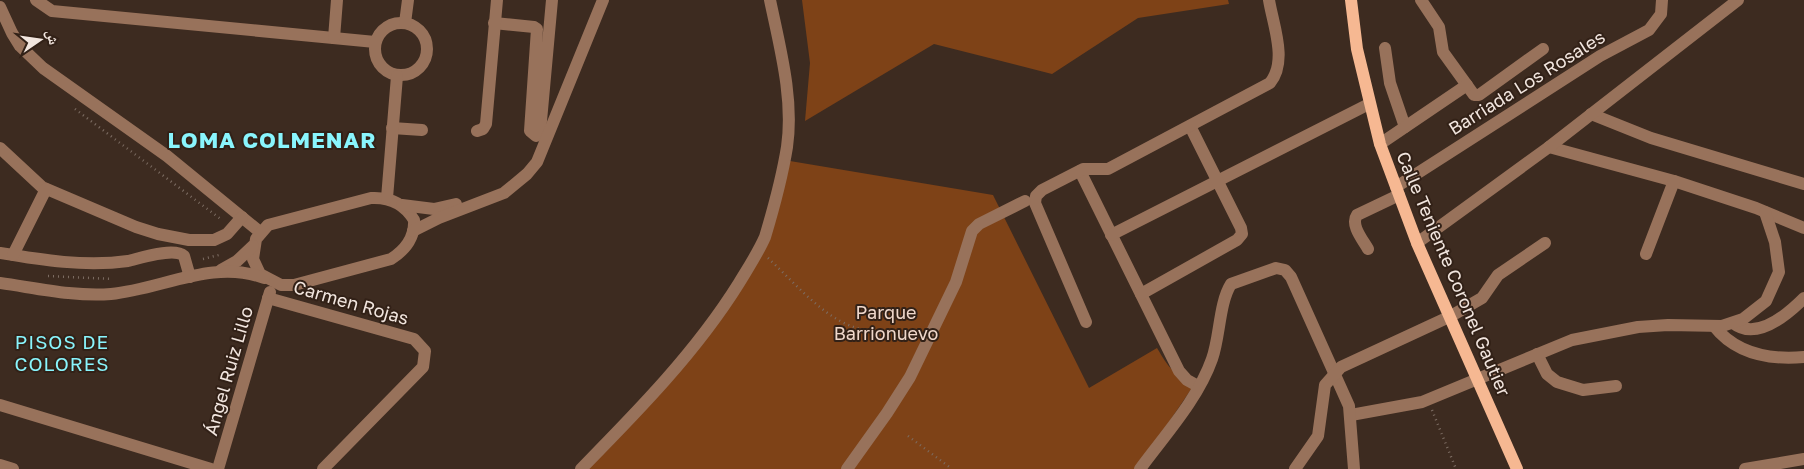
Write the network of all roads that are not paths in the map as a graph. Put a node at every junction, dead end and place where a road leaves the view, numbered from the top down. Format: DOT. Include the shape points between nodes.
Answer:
graph roads {
  1 [pos="36,0"];
  2 [pos="337,0"];
  3 [pos="408,0"];
  4 [pos="496,0"];
  5 [pos="552,0"];
  6 [pos="603,0"];
  7 [pos="770,0"];
  8 [pos="1269,0"];
  9 [pos="1351,0"];
  10 [pos="1421,0"];
  11 [pos="1662,0"];
  12 [pos="1738,0"];
  13 [pos="0,7"];
  14 [pos="494,22"];
  15 [pos="405,23"];
  16 [pos="334,38"];
  17 [pos="375,42"];
  18 [pos="1385,48"];
  19 [pos="1543,50"];
  20 [pos="397,76"];
  21 [pos="1467,85"];
  22 [pos="1369,104"];
  23 [pos="1591,114"];
  24 [pos="1190,126"];
  25 [pos="1405,127"];
  26 [pos="392,128"];
  27 [pos="422,130"];
  28 [pos="477,131"];
  29 [pos="1380,144"];
  30 [pos="1549,147"];
  31 [pos="0,148"];
  32 [pos="1080,171"];
  33 [pos="1219,180"];
  34 [pos="1674,180"];
  35 [pos="1804,184"];
  36 [pos="46,189"];
  37 [pos="1397,191"];
  38 [pos="504,193"];
  39 [pos="386,198"];
  40 [pos="1025,201"];
  41 [pos="401,205"];
  42 [pos="1765,212"];
  43 [pos="242,217"];
  44 [pos="1804,228"];
  45 [pos="414,230"];
  46 [pos="260,232"];
  47 [pos="1111,235"];
  48 [pos="1417,243"];
  49 [pos="1545,244"];
  50 [pos="253,246"];
  51 [pos="1368,249"];
  52 [pos="6,254"];
  53 [pos="1646,254"];
  54 [pos="219,271"];
  55 [pos="190,277"];
  56 [pos="270,281"];
  57 [pos="0,284"];
  58 [pos="1141,294"];
  59 [pos="268,298"];
  60 [pos="1804,298"];
  61 [pos="1451,316"];
  62 [pos="1086,322"];
  63 [pos="1733,323"];
  64 [pos="1714,326"];
  65 [pos="1537,354"];
  66 [pos="1804,357"];
  67 [pos="1336,373"];
  68 [pos="1478,379"];
  69 [pos="1198,386"];
  70 [pos="1616,386"];
  71 [pos="0,405"];
  72 [pos="1351,415"];
  73 [pos="1804,459"];
  74 [pos="0,465"];
  75 [pos="13,469"];
  76 [pos="211,469"];
  77 [pos="218,469"];
  78 [pos="323,469"];
  79 [pos="582,469"];
  80 [pos="847,469"];
  81 [pos="1140,469"];
  82 [pos="1295,469"];
  83 [pos="1354,469"];
  84 [pos="1517,469"];
  85 [pos="1745,469"];
  1 -- 16 [label="street" via="52,11"];
  2 -- 16 [label="street"];
  3 -- 15 [label="street"];
  4 -- 14 [label="street"];
  5 -- 14 [label="street" via="540,132 536,136 530,131 537,29"];
  6 -- 38 [label="street" via="537,162"];
  7 -- 79 [label="street" via="786,76 787,146 774,208 760,250 714,322"];
  8 -- 24 [label="street" via="1279,60 1275,78 1265,88"];
  9 -- 22 [label="main road, Calle Teniente Coronel Gautier"];
  10 -- 21 [label="street" via="1439,27 1443,52"];
  11 -- 37 [label="street, Barriada Los Rosales" via="1658,20 1649,30 1600,56"];
  12 -- 23 [label="street"];
  13 -- 43 [label="street" via="20,46 43,68 167,156"];
  14 -- 28 [label="street" via="486,124"];
  15 -- 17 [label="street" via="390,25"];
  15 -- 20 [label="street" via="420,30 425,37 427,54 420,68"];
  16 -- 17 [label="street"];
  17 -- 20 [label="street" via="378,64"];
  18 -- 25 [label="street" via="1390,83"];
  19 -- 21 [label="street" via="1479,95 1474,95"];
  20 -- 26 [label="street"];
  21 -- 25 [label="street"];
  22 -- 29 [label="main road, Calle Teniente Coronel Gautier"];
  22 -- 33 [label="street"];
  23 -- 30 [label="street"];
  23 -- 35 [label="street" via="1652,138"];
  24 -- 32 [label="street" via="1108,169"];
  24 -- 33 [label="street"];
  25 -- 29 [label="street"];
  26 -- 27 [label="street"];
  26 -- 39 [label="street"];
  29 -- 37 [label="main road, Calle Teniente Coronel Gautier"];
  30 -- 34 [label="street"];
  30 -- 48 [label="street"];
  31 -- 36 [label="street" via="33,181"];
  32 -- 47 [label="street"];
  32 -- 62 [label="street" via="1042,190 1035,199"];
  33 -- 47 [label="street"];
  33 -- 58 [label="street" via="1242,228 1240,238"];
  34 -- 42 [label="street"];
  34 -- 53 [label="street"];
  36 -- 43 [label="street" via="136,227 189,240 220,238"];
  36 -- 52 [label="street"];
  37 -- 48 [label="main road, Calle Teniente Coronel Gautier"];
  37 -- 51 [label="street, Barriada Los Rosales" via="1354,219"];
  38 -- 41 [label="street" via="434,209"];
  38 -- 45 [label="street"];
  39 -- 41 [label="street"];
  39 -- 46 [label="street" via="371,198 277,222"];
  40 -- 80 [label="street" via="979,224 972,231 956,282 930,338 900,395"];
  41 -- 45 [label="street" via="414,220"];
  42 -- 44 [label="street"];
  42 -- 63 [label="street" via="1775,242 1779,272 1766,300 1751,314"];
  43 -- 46 [label="street"];
  45 -- 56 [label="street" via="408,244 391,259 294,286"];
  46 -- 50 [label="street"];
  47 -- 58 [label="street"];
  48 -- 61 [label="main road, Calle Teniente Coronel Gautier"];
  49 -- 61 [label="street" via="1498,275 1482,298"];
  50 -- 54 [label="street" via="237,261"];
  50 -- 56 [label="street" via="254,264"];
  52 -- 55 [label="street" via="99,263 175,252 184,256"];
  54 -- 55 [label="street"];
  54 -- 56 [label="street" via="242,271"];
  55 -- 57 [label="street" via="141,290 108,294"];
  56 -- 59 [label="street, Ángel Ruiz Lillo"];
  58 -- 69 [label="street" via="1179,371"];
  59 -- 77 [label="street, Ángel Ruiz Lillo"];
  59 -- 78 [label="street, Carmen Rojas" via="414,339 422,346 426,357 423,367"];
  60 -- 63 [label="street" via="1782,316 1756,329 1745,330"];
  61 -- 67 [label="street" via="1345,365"];
  61 -- 68 [label="main road, Calle Teniente Coronel Gautier"];
  63 -- 64 [label="street"];
  64 -- 65 [label="street" via="1668,325 1616,330 1572,340"];
  64 -- 66 [label="street" via="1742,350 1770,356"];
  65 -- 68 [label="street"];
  65 -- 70 [label="street" via="1547,374 1557,382 1583,390"];
  67 -- 69 [label="street" via="1291,277 1285,270 1276,268 1237,280 1229,287 1212,358"];
  67 -- 72 [label="street"];
  67 -- 82 [label="street" via="1323,390 1318,436"];
  68 -- 72 [label="street" via="1428,400"];
  68 -- 84 [label="main road, Calle Teniente Coronel Gautier"];
  69 -- 81 [label="street"];
  71 -- 76 [label="street"];
  72 -- 83 [label="street"];
  73 -- 85 [label="street"];
  74 -- 75 [label="street"];
}
